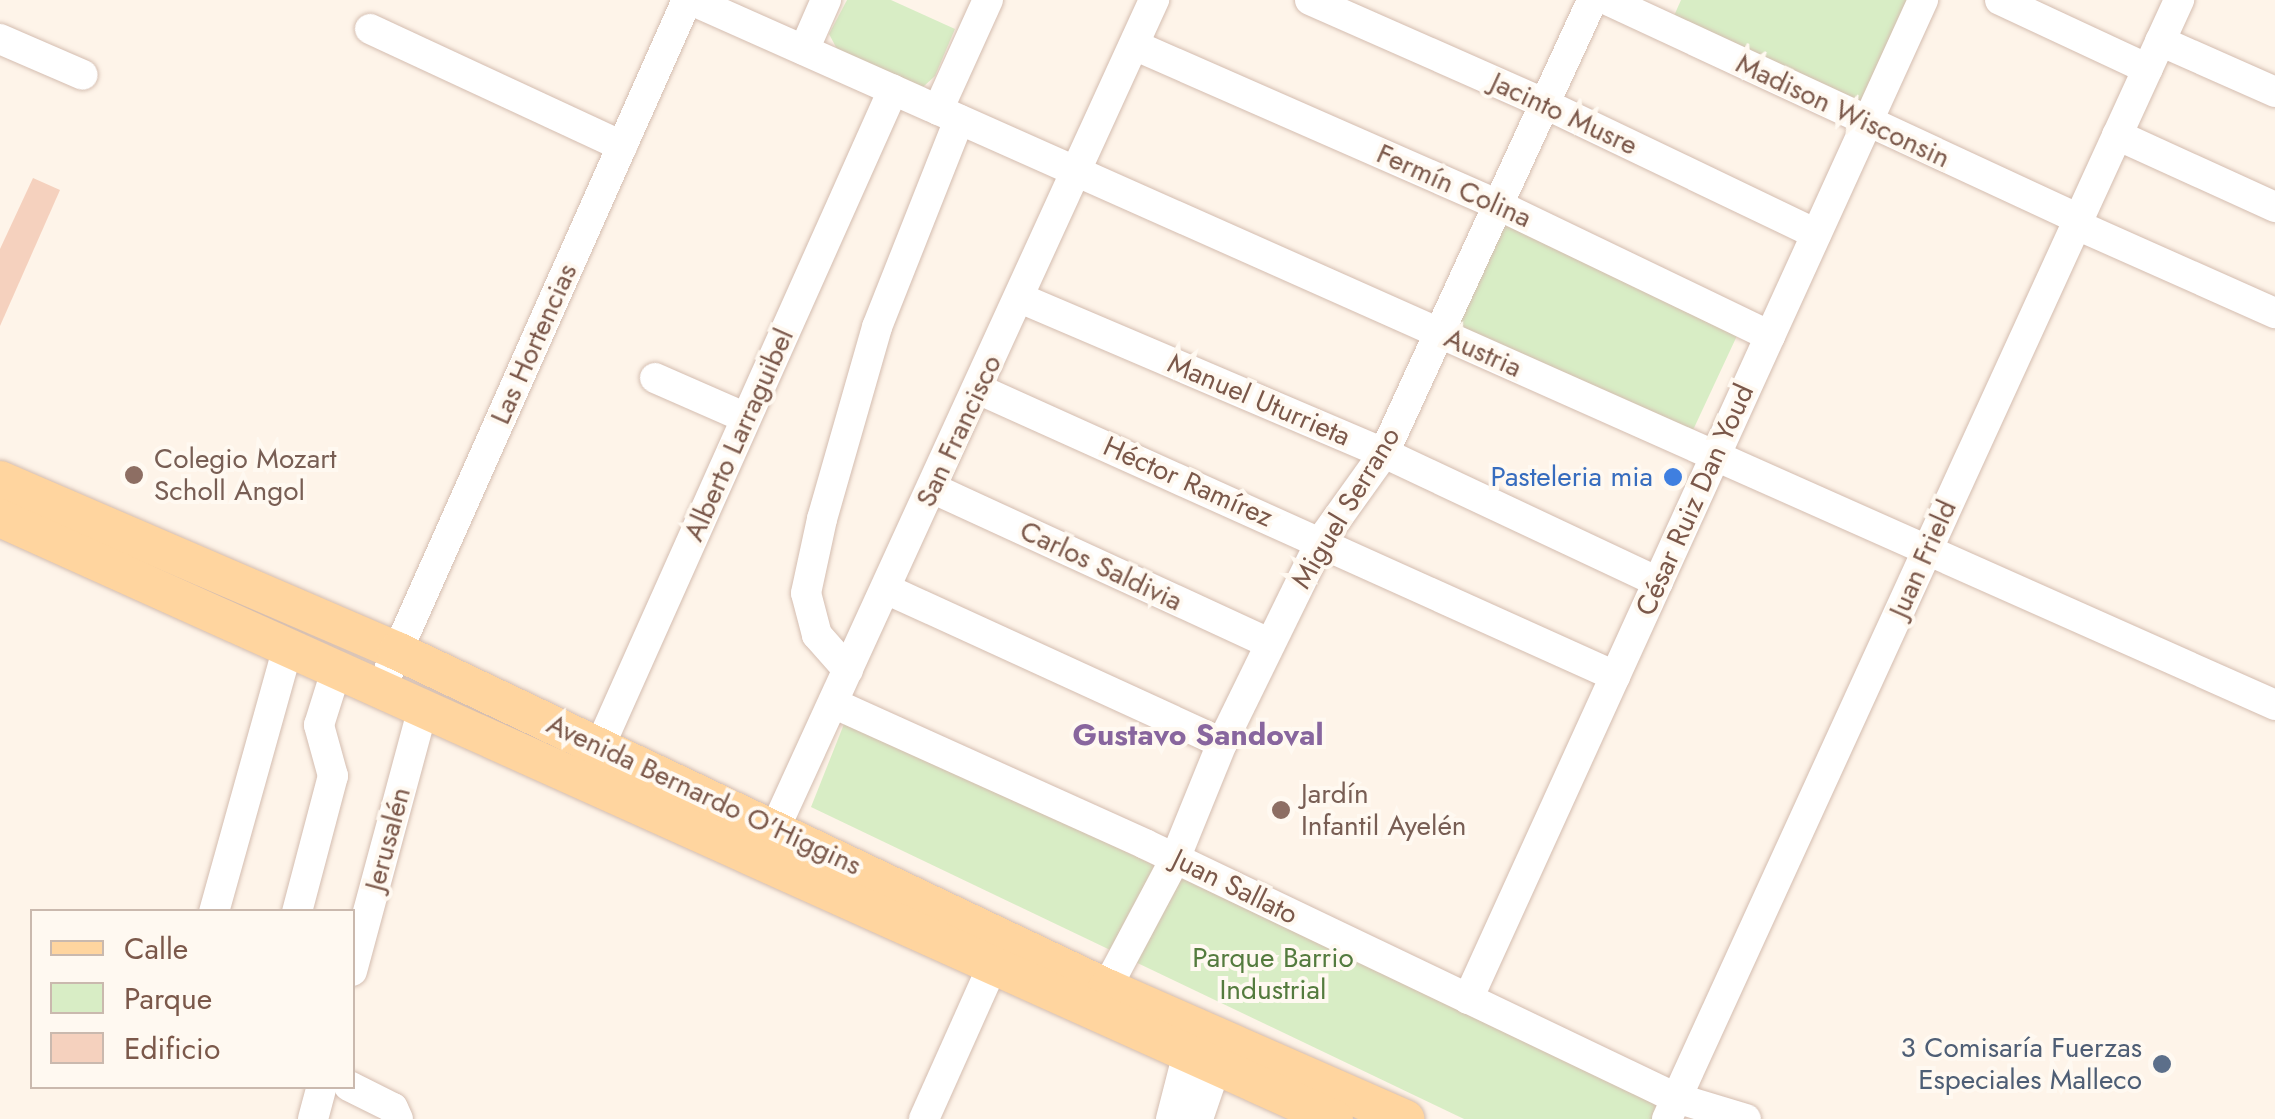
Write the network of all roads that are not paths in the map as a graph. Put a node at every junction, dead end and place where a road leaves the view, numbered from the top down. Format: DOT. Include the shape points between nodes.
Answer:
graph roads {
  1 [pos="689,0"];
  2 [pos="826,0"];
  3 [pos="988,0"];
  4 [pos="1154,0"];
  5 [pos="1310,0"];
  6 [pos="1592,0"];
  7 [pos="1607,0"];
  8 [pos="1923,0"];
  9 [pos="2000,0"];
  10 [pos="2180,0"];
  11 [pos="1661,12"];
  12 [pos="370,30"];
  13 [pos="0,39"];
  14 [pos="2160,41"];
  15 [pos="1134,45"];
  16 [pos="804,50"];
  17 [pos="2148,69"];
  18 [pos="83,75"];
  19 [pos="893,90"];
  20 [pos="2275,92"];
  21 [pos="1543,103"];
  22 [pos="948,115"];
  23 [pos="1868,122"];
  24 [pos="2118,135"];
  25 [pos="622,146"];
  26 [pos="1078,173"];
  27 [pos="1498,205"];
  28 [pos="2275,207"];
  29 [pos="2078,222"];
  30 [pos="1816,234"];
  31 [pos="1020,298"];
  32 [pos="2275,313"];
  33 [pos="1439,334"];
  34 [pos="1770,336"];
  35 [pos="655,378"];
  36 [pos="978,389"];
  37 [pos="746,418"];
  38 [pos="1384,453"];
  39 [pos="1715,456"];
  40 [pos="0,480"];
  41 [pos="932,488"];
  42 [pos="0,518"];
  43 [pos="1320,540"];
  44 [pos="1928,551"];
  45 [pos="1658,582"];
  46 [pos="886,588"];
  47 [pos="1269,643"];
  48 [pos="288,646"];
  49 [pos="398,651"];
  50 [pos="337,668"];
  51 [pos="848,670"];
  52 [pos="1615,676"];
  53 [pos="381,688"];
  54 [pos="834,702"];
  55 [pos="2275,705"];
  56 [pos="423,707"];
  57 [pos="1222,743"];
  58 [pos="592,763"];
  59 [pos="768,844"];
  60 [pos="1175,858"];
  61 [pos="215,909"];
  62 [pos="299,909"];
  63 [pos="355,960"];
  64 [pos="993,965"];
  65 [pos="1468,999"];
  66 [pos="1100,1000"];
  67 [pos="1202,1059"];
  68 [pos="321,1089"];
  69 [pos="354,1089"];
  70 [pos="1671,1108"];
  71 [pos="313,1119"];
  72 [pos="398,1119"];
  73 [pos="924,1119"];
  74 [pos="1172,1119"];
  75 [pos="1198,1119"];
  76 [pos="1334,1119"];
  77 [pos="1405,1119"];
  78 [pos="1746,1119"];
  1 -- 16 [label="street, Austria"];
  1 -- 25 [label="street, Las Hortencias"];
  2 -- 16 [label="street"];
  3 -- 22 [label="street"];
  4 -- 15 [label="street, San Francisco"];
  5 -- 21 [label="street, Jacinto Musre"];
  6 -- 21 [label="street, Miguel Serrano"];
  7 -- 11 [label="street, Madison Wisconsin"];
  8 -- 23 [label="street, César Ruiz Dan Youd"];
  9 -- 17 [label="street"];
  10 -- 14 [label="street, Juan Frield"];
  11 -- 23 [label="street, Madison Wisconsin"];
  12 -- 25 [label="street"];
  13 -- 18 [label="street"];
  14 -- 17 [label="street, Juan Frield"];
  14 -- 20 [label="street"];
  15 -- 26 [label="street, San Francisco"];
  15 -- 27 [label="street, Fermín Colina"];
  16 -- 19 [label="street, Austria"];
  17 -- 24 [label="street, Juan Frield"];
  19 -- 22 [label="street, Austria"];
  19 -- 37 [label="street, Alberto Larraguibel"];
  21 -- 27 [label="street, Miguel Serrano"];
  21 -- 30 [label="street, Jacinto Musre"];
  22 -- 26 [label="street, Austria"];
  22 -- 51 [label="street" via="868,358 806,593 818,635"];
  23 -- 29 [label="street, Madison Wisconsin"];
  23 -- 30 [label="street, César Ruiz Dan Youd"];
  24 -- 28 [label="street"];
  24 -- 29 [label="street, Juan Frield"];
  25 -- 49 [label="street, Las Hortencias"];
  26 -- 31 [label="street, San Francisco"];
  26 -- 33 [label="street, Austria"];
  27 -- 33 [label="street, Miguel Serrano"];
  27 -- 34 [label="street, Fermín Colina"];
  29 -- 32 [label="street, Madison Wisconsin"];
  29 -- 44 [label="street, Juan Frield"];
  30 -- 34 [label="street, César Ruiz Dan Youd"];
  31 -- 36 [label="street, San Francisco"];
  31 -- 38 [label="street, Manuel Uturrieta"];
  33 -- 38 [label="street, Miguel Serrano"];
  33 -- 39 [label="street, Austria"];
  34 -- 39 [label="street, César Ruiz Dan Youd"];
  35 -- 37 [label="street"];
  36 -- 41 [label="street, San Francisco"];
  36 -- 43 [label="street, Héctor Ramírez"];
  37 -- 58 [label="street, Alberto Larraguibel"];
  38 -- 43 [label="street, Miguel Serrano"];
  38 -- 45 [label="street, Manuel Uturrieta"];
  39 -- 44 [label="street, Austria"];
  39 -- 45 [label="street, César Ruiz Dan Youd"];
  40 -- 49 [label="main road, Avenida Bernardo O'Higgins"];
  41 -- 46 [label="street, San Francisco"];
  41 -- 47 [label="street, Carlos Saldivia"];
  42 -- 48 [label="main road, Avenida Bernardo O'Higgins"];
  43 -- 47 [label="street, Miguel Serrano"];
  43 -- 52 [label="street, Héctor Ramírez"];
  44 -- 55 [label="street, Austria"];
  44 -- 70 [label="street, Juan Frield"];
  45 -- 52 [label="street, César Ruiz Dan Youd"];
  46 -- 51 [label="street, San Francisco"];
  46 -- 57 [label="street"];
  47 -- 57 [label="street, Miguel Serrano"];
  48 -- 50 [label="main road, Avenida Bernardo O'Higgins"];
  48 -- 61 [label="street"];
  49 -- 53 [label="street, Las Hortencias"];
  49 -- 58 [label="main road, Avenida Bernardo O'Higgins"];
  50 -- 53 [label="main road, Avenida Bernardo O'Higgins"];
  50 -- 62 [label="street" via="319,724 334,776"];
  51 -- 54 [label="street, San Francisco"];
  52 -- 65 [label="street, César Ruiz Dan Youd"];
  53 -- 56 [label="main road, Avenida Bernardo O'Higgins"];
  54 -- 59 [label="street, San Francisco"];
  54 -- 60 [label="street, Juan Sallato"];
  56 -- 58 [label="main road, Avenida Bernardo O'Higgins"];
  56 -- 63 [label="street, Jerusalén"];
  57 -- 60 [label="street, Miguel Serrano"];
  58 -- 59 [label="main road, Avenida Bernardo O'Higgins"];
  59 -- 64 [label="main road, Avenida Bernardo O'Higgins"];
  59 -- 66 [label="main road, Avenida Bernardo O'Higgins"];
  60 -- 65 [label="street, Juan Sallato"];
  60 -- 66 [label="street, Miguel Serrano"];
  64 -- 66 [label="main road, Avenida Bernardo O'Higgins"];
  64 -- 73 [label="street"];
  65 -- 70 [label="street, Juan Sallato"];
  66 -- 67 [label="main road, Avenida Bernardo O'Higgins"];
  66 -- 77 [label="main road, Avenida Bernardo O'Higgins"];
  67 -- 74 [label="street"];
  67 -- 75 [label="street"];
  67 -- 76 [label="main road, Avenida Bernardo O'Higgins"];
  68 -- 71 [label="street"];
  69 -- 72 [label="street" via="393,1108"];
  70 -- 78 [label="street, Juan Sallato"];
}
